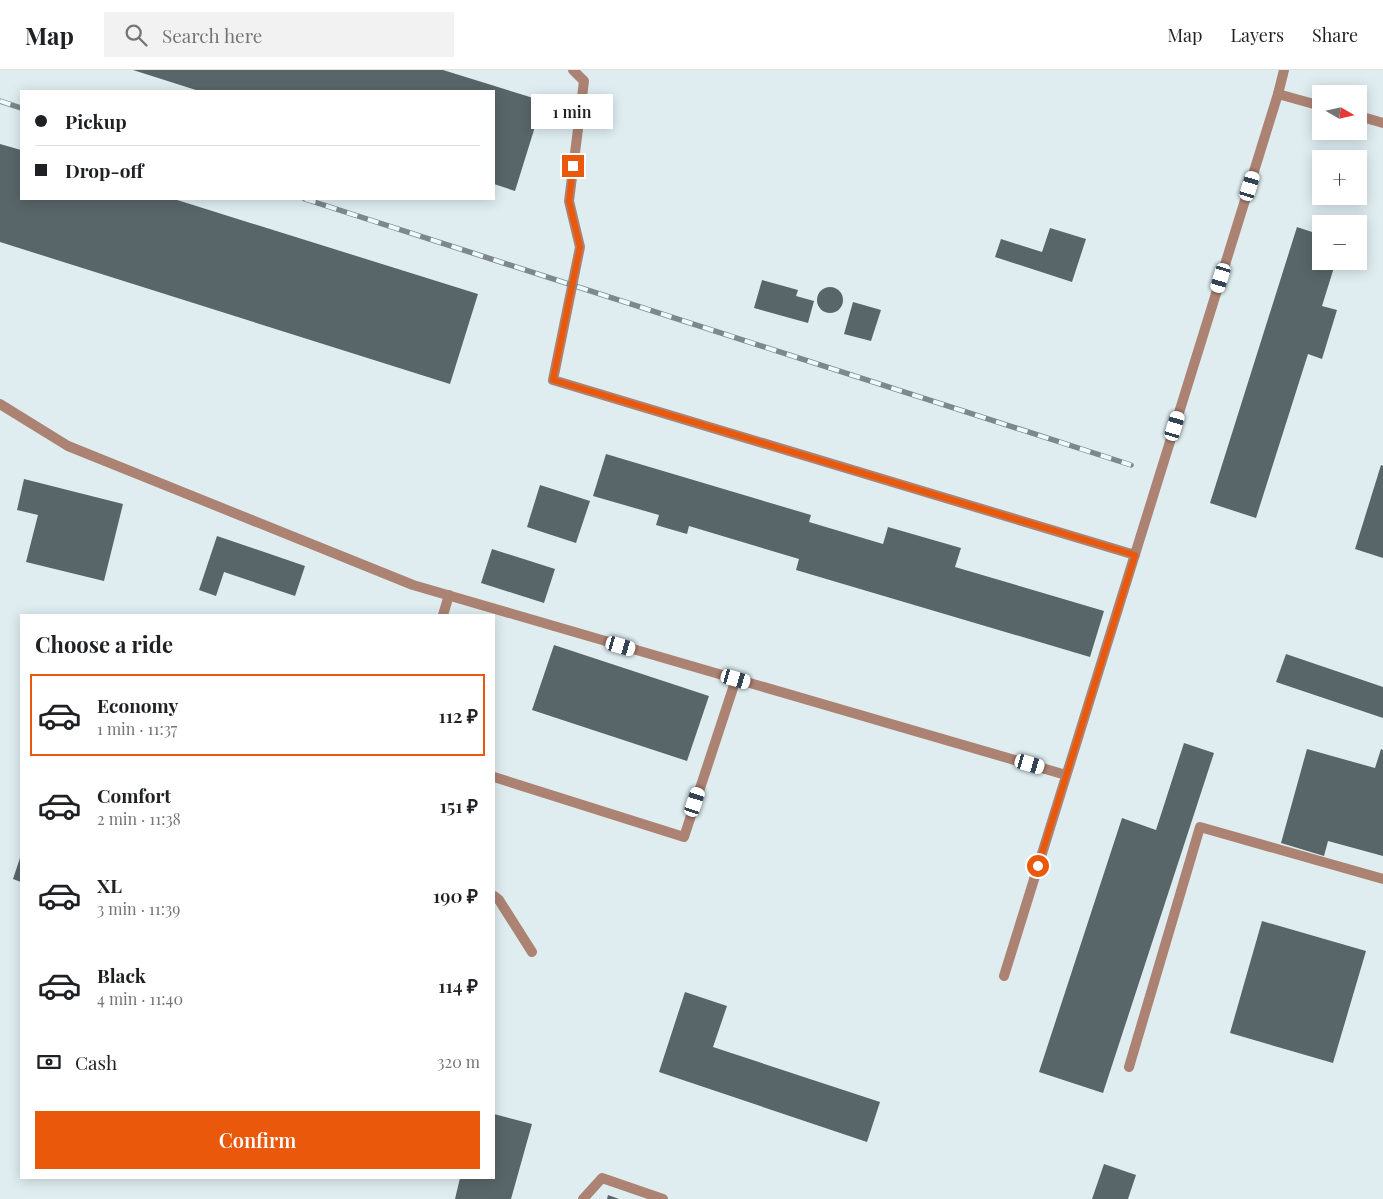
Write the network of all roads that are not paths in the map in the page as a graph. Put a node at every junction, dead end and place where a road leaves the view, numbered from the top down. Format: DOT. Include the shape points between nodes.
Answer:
graph roads {
  1 [pos="573,70"];
  2 [pos="1284,70"];
  3 [pos="1278,94"];
  4 [pos="1312,103"];
  5 [pos="1368,119"];
  6 [pos="1383,123"];
  7 [pos="0,404"];
  8 [pos="1135,555"];
  9 [pos="449,595"];
  10 [pos="443,614"];
  11 [pos="736,679"];
  12 [pos="1066,775"];
  13 [pos="495,777"];
  14 [pos="1383,879"];
  15 [pos="495,897"];
  16 [pos="532,952"];
  17 [pos="1004,976"];
  18 [pos="1128,1067"];
  19 [pos="583,1199"];
  20 [pos="664,1199"];
  1 -- 8 [label="lane" via="584,81 569,201 580,247 553,380"];
  2 -- 3 [label="lane"];
  3 -- 4 [label="lane"];
  3 -- 8 [label="lane"];
  5 -- 6 [label="lane"];
  7 -- 9 [label="lane" via="68,446 412,585"];
  8 -- 12 [label="lane"];
  9 -- 10 [label="lane"];
  9 -- 11 [label="lane"];
  11 -- 12 [label="lane"];
  11 -- 13 [label="lane" via="684,837"];
  12 -- 17 [label="lane"];
  14 -- 18 [label="lane" via="1200,827"];
  15 -- 16 [label="lane"];
  19 -- 20 [label="lane" via="602,1178"];
}
